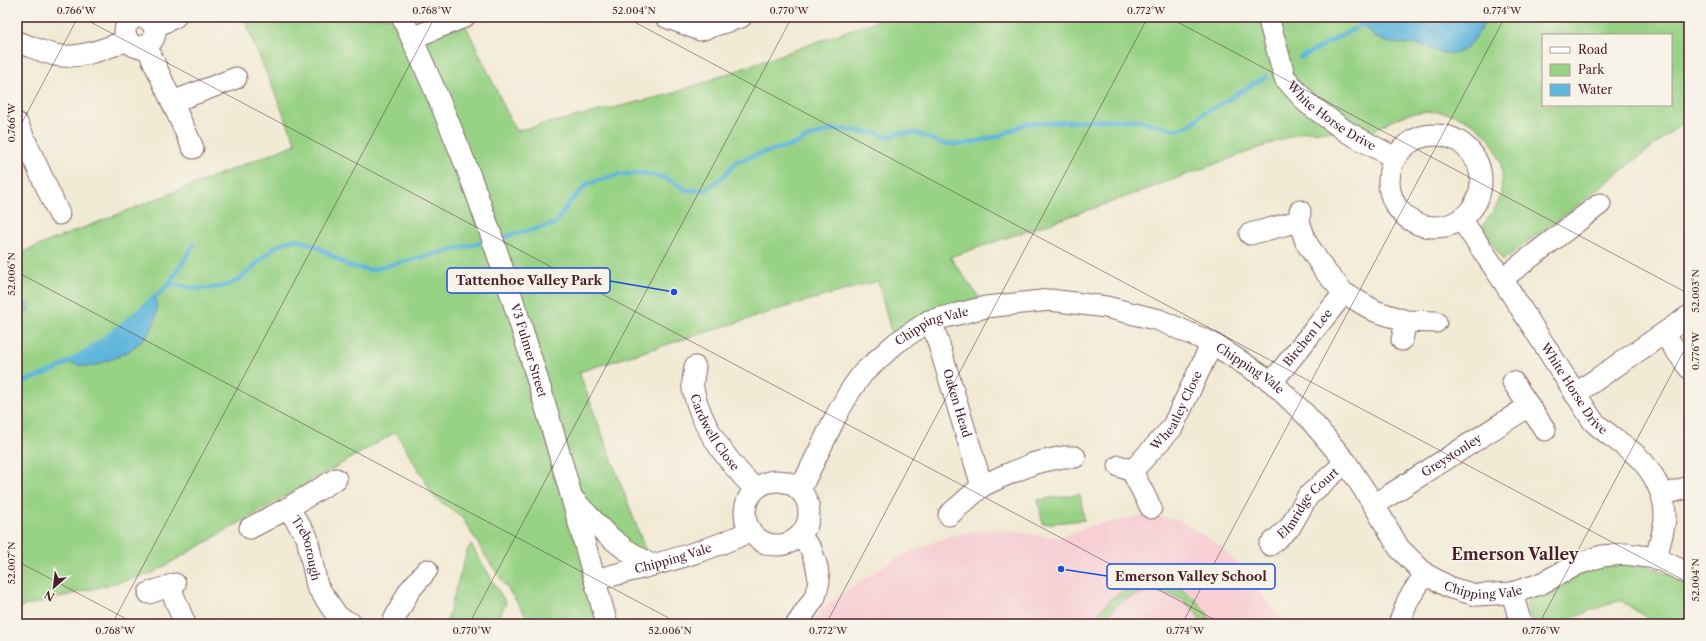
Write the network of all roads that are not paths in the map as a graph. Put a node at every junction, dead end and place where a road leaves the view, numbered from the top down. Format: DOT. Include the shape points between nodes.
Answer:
graph roads {
  1 [pos="175,17"];
  2 [pos="464,17"];
  3 [pos="666,17"];
  4 [pos="741,17"];
  5 [pos="1268,17"];
  6 [pos="134,18"];
  7 [pos="402,18"];
  8 [pos="143,37"];
  9 [pos="412,38"];
  10 [pos="19,46"];
  11 [pos="236,78"];
  12 [pos="172,102"];
  13 [pos="17,123"];
  14 [pos="193,148"];
  15 [pos="1396,158"];
  16 [pos="25,164"];
  17 [pos="1600,204"];
  18 [pos="59,214"];
  19 [pos="1461,219"];
  20 [pos="1250,234"];
  21 [pos="1502,279"];
  22 [pos="1344,293"];
  23 [pos="1689,316"];
  24 [pos="929,321"];
  25 [pos="1436,322"];
  26 [pos="1664,334"];
  27 [pos="1212,343"];
  28 [pos="695,367"];
  29 [pos="1689,368"];
  30 [pos="1272,382"];
  31 [pos="1513,382"];
  32 [pos="1575,394"];
  33 [pos="1529,406"];
  34 [pos="1545,430"];
  35 [pos="1068,461"];
  36 [pos="1346,462"];
  37 [pos="336,479"];
  38 [pos="982,486"];
  39 [pos="1689,488"];
  40 [pos="755,489"];
  41 [pos="800,490"];
  42 [pos="1662,495"];
  43 [pos="572,499"];
  44 [pos="1374,505"];
  45 [pos="288,508"];
  46 [pos="1151,508"];
  47 [pos="949,516"];
  48 [pos="250,528"];
  49 [pos="750,531"];
  50 [pos="800,536"];
  51 [pos="1270,545"];
  52 [pos="1656,558"];
  53 [pos="651,565"];
  54 [pos="427,570"];
  55 [pos="1425,574"];
  56 [pos="1689,575"];
  57 [pos="595,580"];
  58 [pos="150,593"];
  59 [pos="1512,593"];
  60 [pos="185,624"];
  61 [pos="352,624"];
  62 [pos="392,624"];
  63 [pos="607,624"];
  64 [pos="797,624"];
  65 [pos="1399,624"];
  66 [pos="1521,624"];
  1 -- 8 [label="street"];
  2 -- 9 [label="street"];
  3 -- 4 [label="street" via="700,30"];
  5 -- 15 [label="street, White Horse Drive" via="1285,78 1307,102 1347,132"];
  6 -- 8 [label="street" via="149,20"];
  7 -- 9 [label="street, V3 Fulmer Street"];
  8 -- 10 [label="street" via="82,55 57,56"];
  8 -- 12 [label="street"];
  9 -- 43 [label="street, V3 Fulmer Street" via="477,196"];
  11 -- 12 [label="street" via="212,79"];
  12 -- 14 [label="street"];
  13 -- 16 [label="street"];
  15 -- 19 [label="street" via="1390,173 1390,188 1395,203 1404,215 1417,223 1432,227 1447,226"];
  15 -- 19 [label="street" via="1405,147 1418,139 1432,135 1447,136 1461,143 1472,153 1479,166 1482,181 1479,196 1472,209"];
  16 -- 18 [label="street"];
  17 -- 21 [label="street" via="1580,230"];
  19 -- 21 [label="street, White Horse Drive"];
  20 -- 22 [label="street" via="1300,216 1306,242 1324,270"];
  21 -- 32 [label="street, White Horse Drive"];
  22 -- 25 [label="street" via="1404,331"];
  22 -- 30 [label="street, Birchen Lee"];
  23 -- 26 [label="street"];
  24 -- 27 [label="street, Chipping Vale" via="986,307 1050,300 1106,307 1159,320"];
  24 -- 38 [label="street, Oaken Head" via="936,335"];
  24 -- 41 [label="street, Chipping Vale" via="863,372 836,416"];
  26 -- 29 [label="street"];
  26 -- 32 [label="street"];
  27 -- 30 [label="street, Chipping Vale"];
  27 -- 46 [label="street, Wheatley Close" via="1172,428 1126,469"];
  28 -- 40 [label="street, Cardwell Close" via="693,388 703,419 720,448"];
  30 -- 36 [label="street, Chipping Vale" via="1307,416"];
  31 -- 33 [label="street"];
  32 -- 42 [label="street, White Horse Drive" via="1593,421 1637,456 1652,474"];
  33 -- 34 [label="street"];
  33 -- 44 [label="street, Greystonley"];
  35 -- 38 [label="street" via="1035,463"];
  36 -- 44 [label="street, Chipping Vale"];
  36 -- 51 [label="street, Elmridge Court" via="1308,496 1290,527"];
  37 -- 45 [label="street, Treborough"];
  38 -- 47 [label="street"];
  39 -- 42 [label="street"];
  40 -- 41 [label="street" via="763,483 783,480"];
  40 -- 49 [label="street" via="745,505 744,514"];
  41 -- 50 [label="street" via="809,508 807,523"];
  42 -- 52 [label="street, White Horse Drive" via="1665,519"];
  43 -- 53 [label="street" via="606,534"];
  43 -- 57 [label="street, V3 Fulmer Street"];
  44 -- 55 [label="street, Chipping Vale" via="1399,548"];
  45 -- 48 [label="street, Treborough"];
  45 -- 61 [label="street, Treborough" via="307,537 317,586 338,617"];
  49 -- 50 [label="street" via="760,541 774,545 792,542"];
  49 -- 53 [label="street, Chipping Vale" via="693,553"];
  50 -- 64 [label="street" via="811,549 819,581 815,597"];
  52 -- 56 [label="street, Chipping Vale"];
  52 -- 59 [label="street, Chipping Vale" via="1625,554 1602,556 1578,564 1540,584"];
  53 -- 57 [label="street, Chipping Vale"];
  54 -- 62 [label="street" via="416,596"];
  55 -- 59 [label="street, Chipping Vale" via="1451,588 1476,595"];
  55 -- 65 [label="street" via="1408,600"];
  57 -- 63 [label="street, V3 Fulmer Street"];
  58 -- 60 [label="street" via="172,586"];
  59 -- 66 [label="street"];
}
